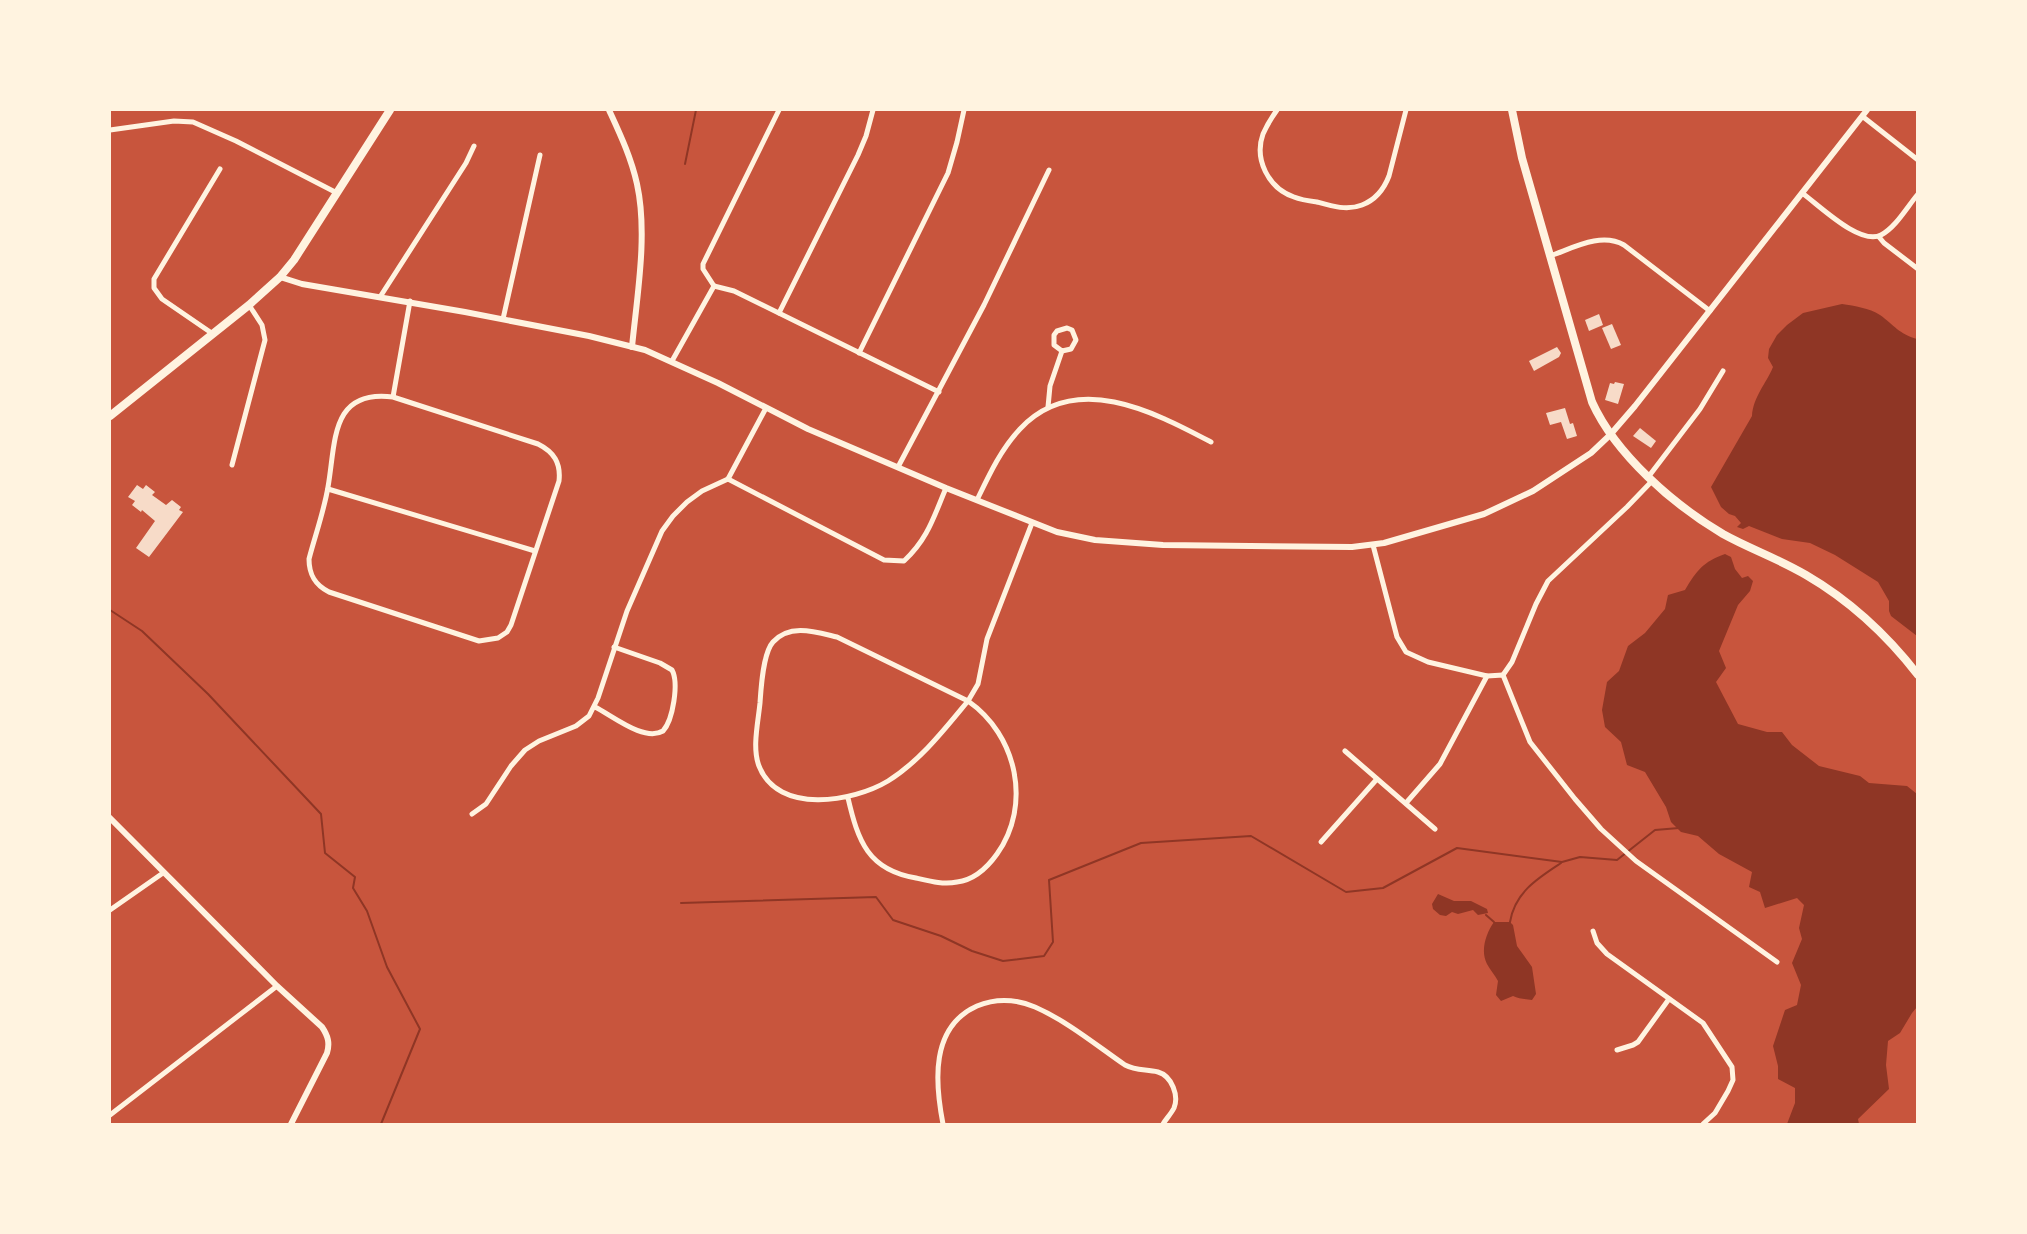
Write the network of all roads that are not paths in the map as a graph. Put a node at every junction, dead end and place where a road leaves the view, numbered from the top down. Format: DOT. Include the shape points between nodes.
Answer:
graph roads {
  1 [pos="390,110"];
  2 [pos="609,110"];
  3 [pos="779,110"];
  4 [pos="873,110"];
  5 [pos="964,110"];
  6 [pos="1277,110"];
  7 [pos="1406,110"];
  8 [pos="1512,110"];
  9 [pos="1868,110"];
  10 [pos="1862,116"];
  11 [pos="110,130"];
  12 [pos="474,146"];
  13 [pos="540,155"];
  14 [pos="1917,160"];
  15 [pos="220,169"];
  16 [pos="1049,170"];
  17 [pos="1802,193"];
  18 [pos="337,194"];
  19 [pos="1917,194"];
  20 [pos="1879,237"];
  21 [pos="1550,256"];
  22 [pos="1917,269"];
  23 [pos="280,277"];
  24 [pos="714,286"];
  25 [pos="380,297"];
  26 [pos="410,301"];
  27 [pos="249,305"];
  28 [pos="1710,311"];
  29 [pos="779,313"];
  30 [pos="502,319"];
  31 [pos="213,334"];
  32 [pos="632,347"];
  33 [pos="1062,351"];
  34 [pos="859,353"];
  35 [pos="672,361"];
  36 [pos="1723,370"];
  37 [pos="939,392"];
  38 [pos="393,397"];
  39 [pos="1048,407"];
  40 [pos="766,408"];
  41 [pos="110,416"];
  42 [pos="1610,435"];
  43 [pos="1211,442"];
  44 [pos="232,465"];
  45 [pos="898,467"];
  46 [pos="1651,478"];
  47 [pos="728,479"];
  48 [pos="945,488"];
  49 [pos="328,489"];
  50 [pos="976,500"];
  51 [pos="1032,523"];
  52 [pos="1373,546"];
  53 [pos="535,551"];
  54 [pos="614,647"];
  55 [pos="1503,675"];
  56 [pos="1917,675"];
  57 [pos="1487,676"];
  58 [pos="968,701"];
  59 [pos="595,707"];
  60 [pos="1345,751"];
  61 [pos="1377,779"];
  62 [pos="848,798"];
  63 [pos="1406,803"];
  64 [pos="472,814"];
  65 [pos="110,818"];
  66 [pos="1435,829"];
  67 [pos="1321,842"];
  68 [pos="163,873"];
  69 [pos="110,910"];
  70 [pos="1593,931"];
  71 [pos="1777,962"];
  72 [pos="277,986"];
  73 [pos="1668,999"];
  74 [pos="1617,1050"];
  75 [pos="110,1115"];
  76 [pos="291,1125"];
  77 [pos="943,1125"];
  78 [pos="1162,1125"];
  79 [pos="1703,1125"];
  1 -- 18 [label="main road"];
  2 -- 32 [label="street" via="628,153 639,198 640,252"];
  3 -- 24 [label="street" via="703,264"];
  4 -- 29 [label="street" via="858,155"];
  5 -- 34 [label="street" via="948,173"];
  6 -- 7 [label="street" via="1261,142 1267,175 1278,188 1294,197 1350,208 1370,201 1385,186"];
  8 -- 21 [label="main road"];
  9 -- 10 [label="street"];
  10 -- 14 [label="street"];
  10 -- 17 [label="street"];
  11 -- 18 [label="street" via="193,122"];
  12 -- 25 [label="street"];
  13 -- 30 [label="street"];
  15 -- 31 [label="street" via="154,279 154,288 162,299"];
  16 -- 37 [label="street"];
  17 -- 20 [label="street" via="1860,235"];
  17 -- 28 [label="street"];
  18 -- 23 [label="main road"];
  19 -- 20 [label="street"];
  20 -- 22 [label="street"];
  21 -- 28 [label="street" via="1612,240"];
  21 -- 42 [label="main road" via="1592,402"];
  23 -- 25 [label="street"];
  23 -- 27 [label="main road"];
  24 -- 29 [label="street" via="734,291"];
  24 -- 35 [label="street"];
  25 -- 26 [label="street"];
  26 -- 30 [label="street"];
  26 -- 38 [label="street"];
  27 -- 31 [label="main road"];
  27 -- 44 [label="street" via="265,339"];
  28 -- 42 [label="street"];
  29 -- 34 [label="street"];
  30 -- 32 [label="street"];
  31 -- 41 [label="main road"];
  32 -- 35 [label="street"];
  33 -- 33 [label="street" via="1054,345 1054,335 1067,328 1076,340 1071,350"];
  33 -- 39 [label="street" via="1050,386"];
  34 -- 37 [label="street"];
  35 -- 40 [label="street"];
  36 -- 46 [label="street"];
  37 -- 45 [label="street"];
  38 -- 49 [label="street" via="358,400 344,412 339,421"];
  38 -- 53 [label="street" via="538,444 553,455 560,470 559,481"];
  39 -- 43 [label="street" via="1072,400 1116,402 1148,411"];
  39 -- 50 [label="street" via="1012,438"];
  40 -- 45 [label="street"];
  40 -- 47 [label="street"];
  42 -- 46 [label="main road"];
  42 -- 52 [label="street" via="1577,465 1509,503"];
  45 -- 48 [label="street"];
  46 -- 55 [label="street" via="1627,507 1548,581"];
  46 -- 56 [label="main road" via="1708,524 1805,574 1840,597 1880,632"];
  47 -- 48 [label="street" via="884,560 893,561 904,561 918,548"];
  47 -- 54 [label="street" via="687,502 662,531"];
  48 -- 50 [label="street"];
  49 -- 53 [label="street"];
  49 -- 53 [label="street" via="309,560 316,583 329,592 479,641 498,638 511,626"];
  50 -- 51 [label="street"];
  51 -- 52 [label="street" via="1070,536 1116,542"];
  51 -- 58 [label="street" via="987,639 978,684"];
  52 -- 57 [label="street" via="1402,648 1428,662"];
  54 -- 59 [label="street"];
  54 -- 59 [label="street" via="672,670 676,685 670,718 663,731 651,735"];
  55 -- 57 [label="street"];
  55 -- 71 [label="street" via="1530,742 1575,800 1629,856"];
  57 -- 63 [label="street" via="1440,764"];
  58 -- 62 [label="street" via="908,766 887,781"];
  58 -- 62 [label="street" via="993,724 1011,759 1016,779 1011,827 984,870 972,878 942,883 906,877 885,868 865,849"];
  58 -- 62 [label="street" via="837,637 797,629 773,642 766,653 756,749 758,765 778,790 810,800"];
  59 -- 64 [label="street" via="576,726 525,750 486,804"];
  60 -- 61 [label="street"];
  61 -- 63 [label="street"];
  61 -- 67 [label="street"];
  63 -- 66 [label="street"];
  65 -- 68 [label="street"];
  68 -- 69 [label="street"];
  68 -- 72 [label="street"];
  70 -- 73 [label="street" via="1607,954"];
  72 -- 75 [label="street"];
  72 -- 76 [label="street" via="322,1027 329,1045"];
  73 -- 74 [label="street" via="1638,1042"];
  73 -- 79 [label="street" via="1703,1023 1733,1071 1728,1091"];
  77 -- 78 [label="street" via="938,1075 946,1034 971,1009 1001,1000 1036,1007 1134,1070 1165,1076 1176,1100"];
}
